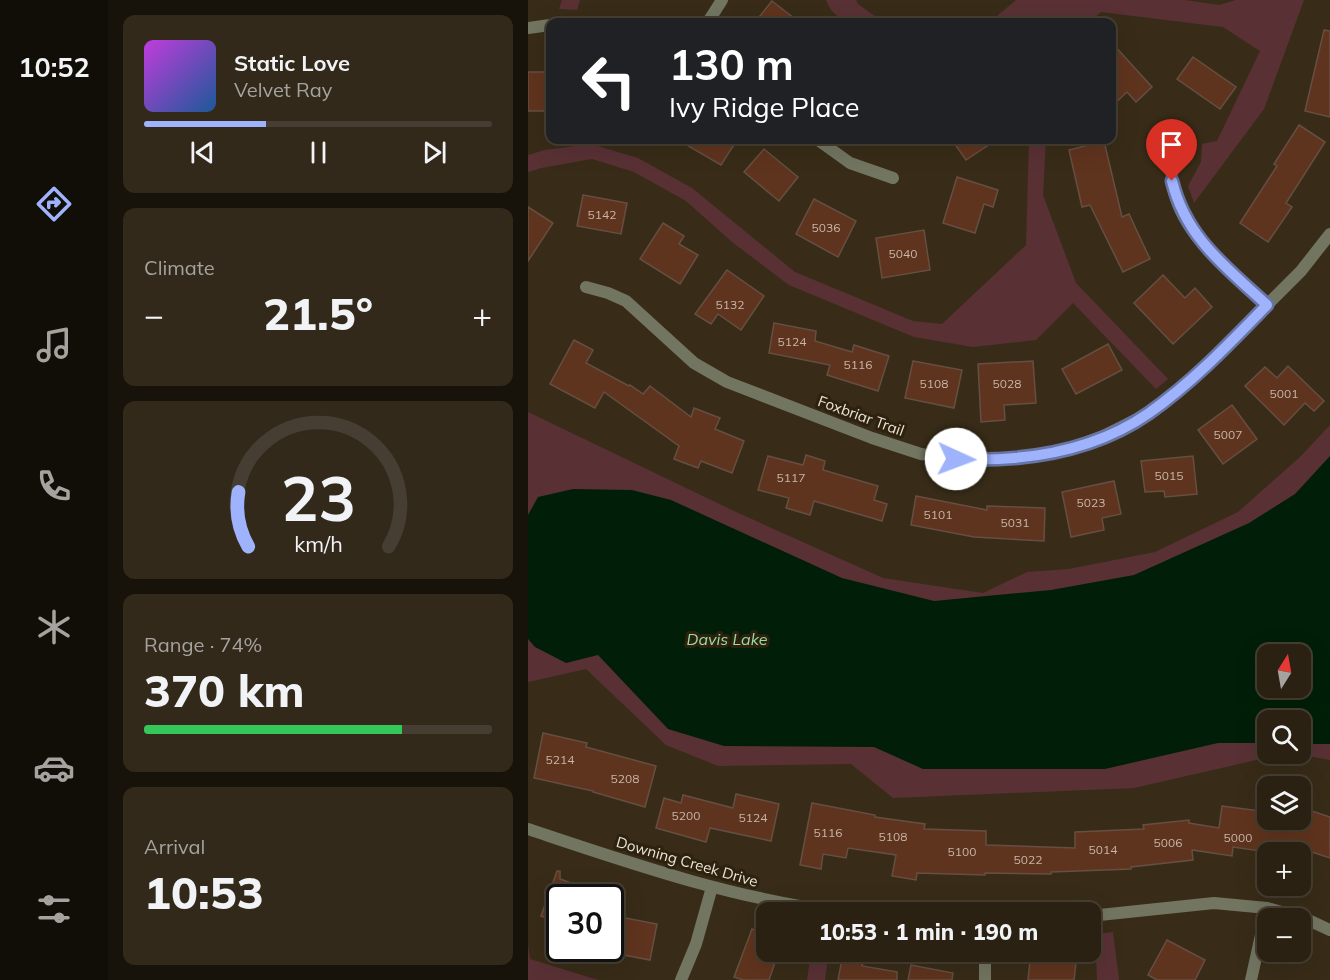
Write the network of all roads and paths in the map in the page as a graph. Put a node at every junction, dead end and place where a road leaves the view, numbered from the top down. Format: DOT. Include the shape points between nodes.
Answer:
graph roads {
  1 [pos="722,0"];
  2 [pos="711,18"];
  3 [pos="546,26"];
  4 [pos="528,28"];
  5 [pos="1173,143"];
  6 [pos="824,144"];
  7 [pos="893,178"];
  8 [pos="1330,234"];
  9 [pos="586,287"];
  10 [pos="1267,305"];
  11 [pos="528,829"];
  12 [pos="712,887"];
  13 [pos="782,902"];
  14 [pos="1267,908"];
  15 [pos="1101,915"];
  16 [pos="1311,921"];
  17 [pos="1330,930"];
  18 [pos="1257,953"];
  19 [pos="985,962"];
  20 [pos="681,980"];
  21 [pos="985,980"];
  22 [pos="1251,980"];
  1 -- 2 [label="street"];
  3 -- 4 [label="street"];
  5 -- 10 [label="street" via="1172,181 1182,212 1206,247"];
  6 -- 7 [label="street" via="850,163"];
  8 -- 10 [label="street, Foxbriar Trail"];
  9 -- 10 [label="street, Foxbriar Trail" via="626,301 694,363 727,382 921,454 988,460 1019,459 1063,450 1125,427 1175,393"];
  11 -- 12 [label="street, Downing Creek Drive"];
  12 -- 13 [label="street, Downing Creek Drive"];
  12 -- 20 [label="street"];
  14 -- 15 [label="street" via="1214,903"];
  16 -- 17 [label="street"];
  18 -- 22 [label="street"];
  19 -- 21 [label="street"];
}
